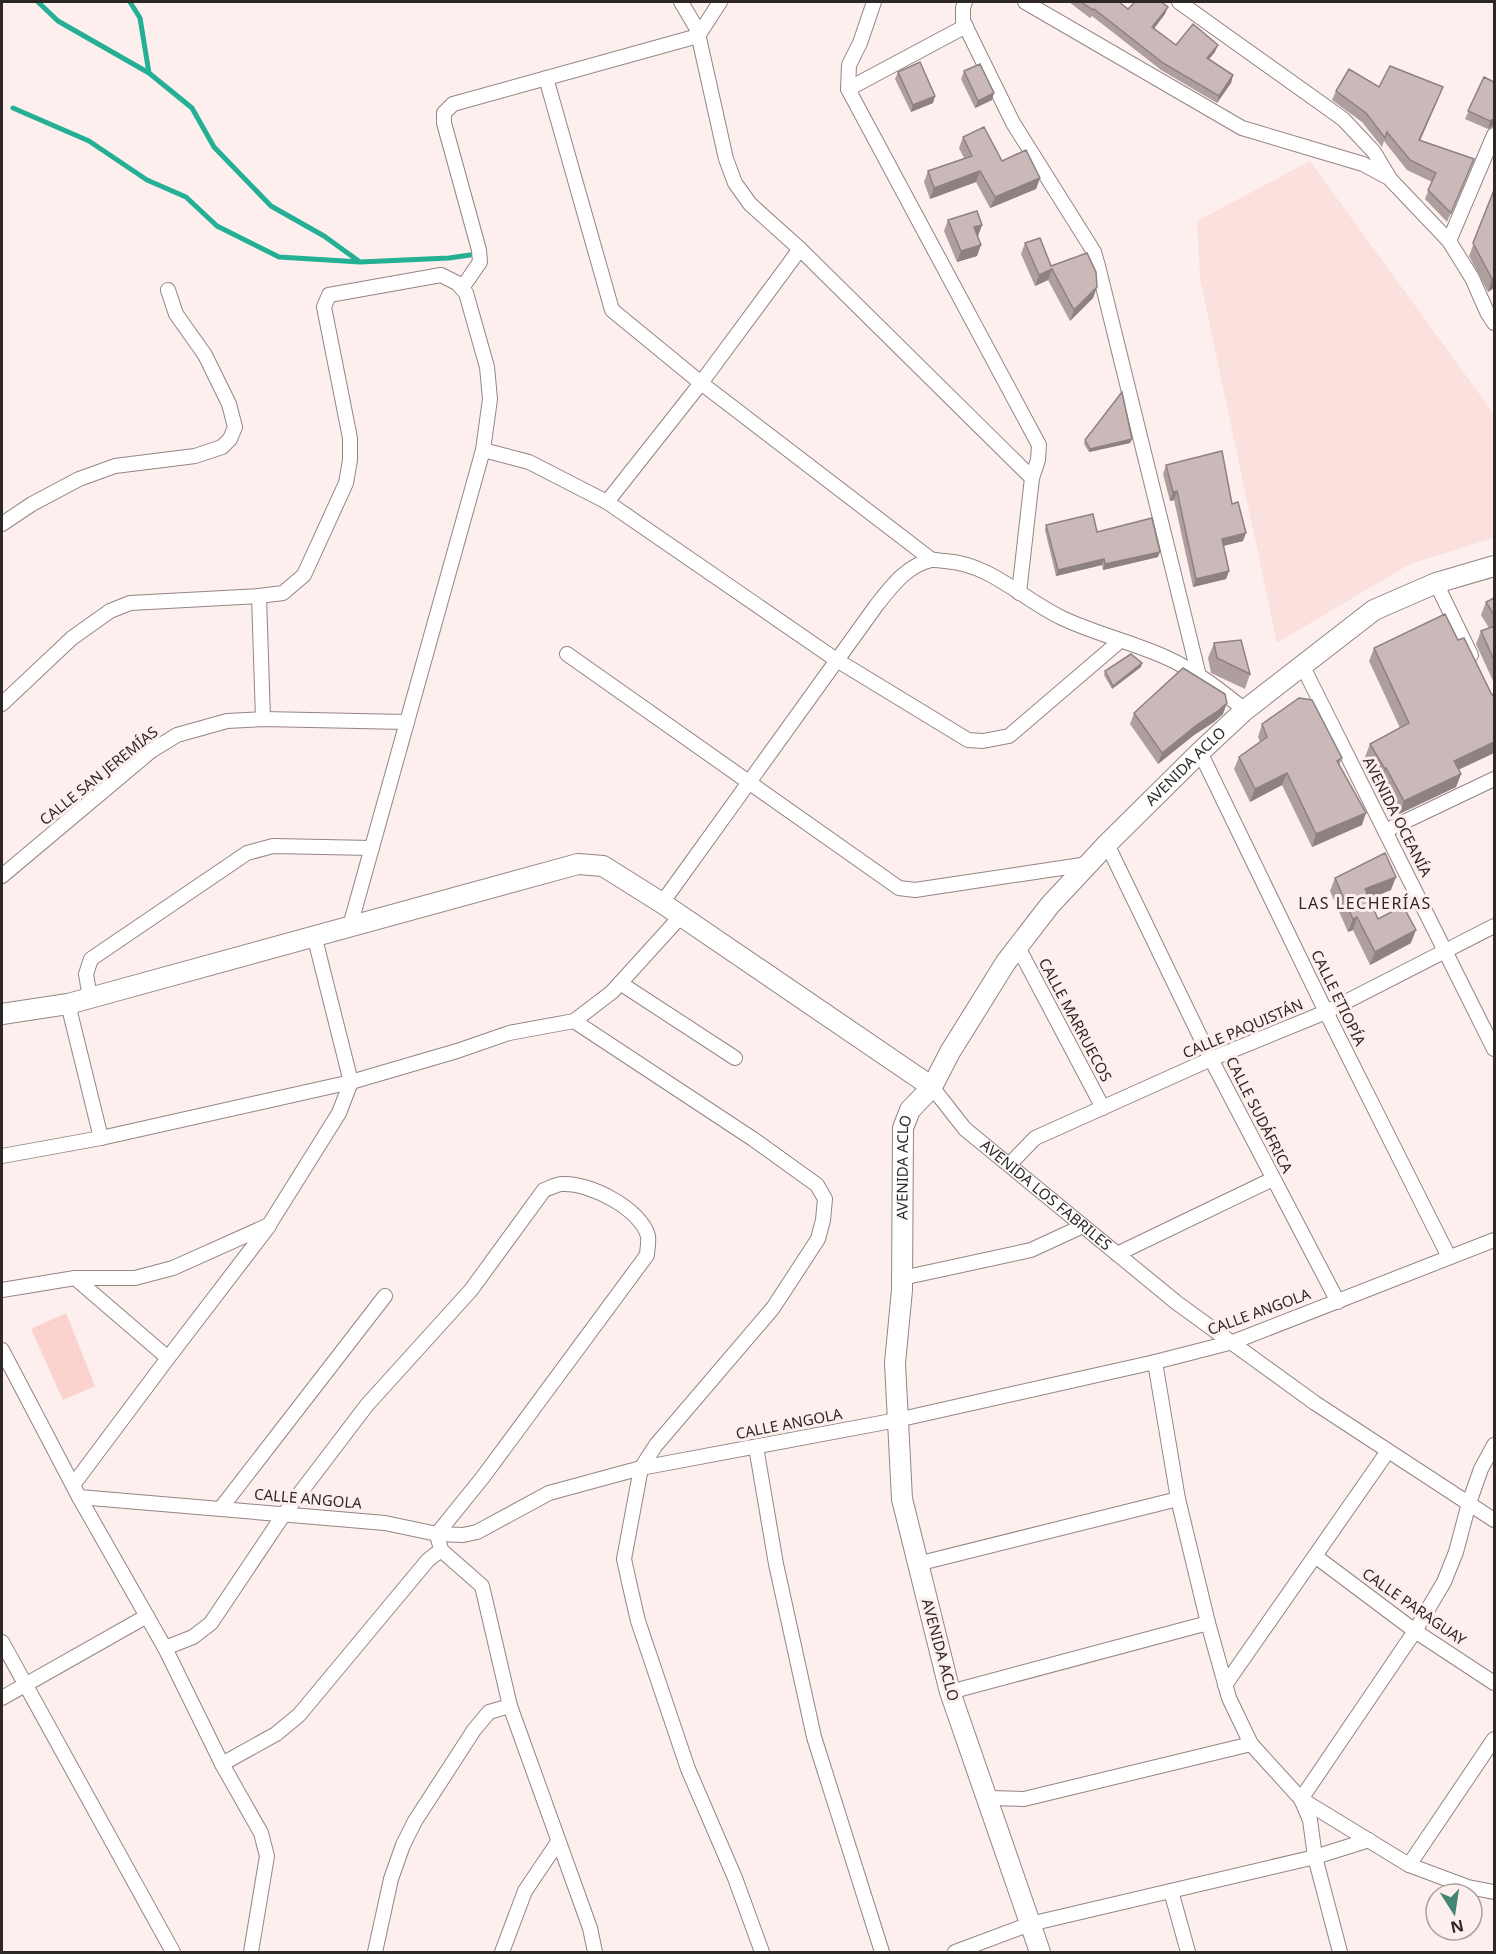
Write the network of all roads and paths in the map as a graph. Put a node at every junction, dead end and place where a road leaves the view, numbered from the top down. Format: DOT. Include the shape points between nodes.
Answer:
graph roads {
  1 [pos="681,2"];
  2 [pos="720,2"];
  3 [pos="874,2"];
  4 [pos="965,2"];
  5 [pos="1025,2"];
  6 [pos="1179,2"];
  7 [pos="966,26"];
  8 [pos="698,36"];
  9 [pos="546,78"];
  10 [pos="848,89"];
  11 [pos="1494,135"];
  12 [pos="1389,178"];
  13 [pos="1449,242"];
  14 [pos="800,249"];
  15 [pos="462,288"];
  16 [pos="168,290"];
  17 [pos="1491,318"];
  18 [pos="1494,329"];
  19 [pos="701,383"];
  20 [pos="483,450"];
  21 [pos="1032,478"];
  22 [pos="607,502"];
  23 [pos="2,524"];
  24 [pos="907,541"];
  25 [pos="932,560"];
  26 [pos="1494,566"];
  27 [pos="904,573"];
  28 [pos="1436,583"];
  29 [pos="1018,593"];
  30 [pos="259,596"];
  31 [pos="1120,641"];
  32 [pos="567,654"];
  33 [pos="835,659"];
  34 [pos="1475,663"];
  35 [pos="1302,665"];
  36 [pos="1199,676"];
  37 [pos="2,704"];
  38 [pos="1245,710"];
  39 [pos="263,719"];
  40 [pos="407,722"];
  41 [pos="1200,752"];
  42 [pos="1494,779"];
  43 [pos="748,782"];
  44 [pos="1386,831"];
  45 [pos="1107,844"];
  46 [pos="372,848"];
  47 [pos="1088,864"];
  48 [pos="2,876"];
  49 [pos="662,903"];
  50 [pos="681,916"];
  51 [pos="350,926"];
  52 [pos="1494,927"];
  53 [pos="314,936"];
  54 [pos="1018,947"];
  55 [pos="1446,950"];
  56 [pos="620,983"];
  57 [pos="90,998"];
  58 [pos="68,1004"];
  59 [pos="1326,1012"];
  60 [pos="2,1014"];
  61 [pos="574,1021"];
  62 [pos="1494,1049"];
  63 [pos="735,1058"];
  64 [pos="1211,1059"];
  65 [pos="351,1082"];
  66 [pos="932,1088"];
  67 [pos="1103,1108"];
  68 [pos="101,1138"];
  69 [pos="2,1156"];
  70 [pos="1009,1166"];
  71 [pos="1273,1179"];
  72 [pos="269,1225"];
  73 [pos="1083,1227"];
  74 [pos="1494,1240"];
  75 [pos="1118,1254"];
  76 [pos="1449,1257"];
  77 [pos="75,1278"];
  78 [pos="902,1278"];
  79 [pos="2,1290"];
  80 [pos="385,1296"];
  81 [pos="1338,1302"];
  82 [pos="1233,1342"];
  83 [pos="2,1350"];
  84 [pos="168,1358"];
  85 [pos="1155,1362"];
  86 [pos="897,1420"];
  87 [pos="1494,1444"];
  88 [pos="756,1448"];
  89 [pos="1388,1451"];
  90 [pos="641,1468"];
  91 [pos="76,1491"];
  92 [pos="1178,1499"];
  93 [pos="1469,1503"];
  94 [pos="221,1508"];
  95 [pos="284,1514"];
  96 [pos="1494,1520"];
  97 [pos="437,1534"];
  98 [pos="441,1550"];
  99 [pos="1315,1556"];
  100 [pos="917,1564"];
  101 [pos="147,1616"];
  102 [pos="1208,1623"];
  103 [pos="1415,1631"];
  104 [pos="2,1642"];
  105 [pos="165,1648"];
  106 [pos="1494,1683"];
  107 [pos="25,1685"];
  108 [pos="1225,1685"];
  109 [pos="950,1692"];
  110 [pos="2,1698"];
  111 [pos="510,1706"];
  112 [pos="1494,1739"];
  113 [pos="1251,1744"];
  114 [pos="222,1764"];
  115 [pos="988,1798"];
  116 [pos="1301,1799"];
  117 [pos="1369,1840"];
  118 [pos="558,1842"];
  119 [pos="1315,1857"];
  120 [pos="1409,1865"];
  121 [pos="1171,1891"];
  122 [pos="1494,1892"];
  123 [pos="1030,1924"];
  124 [pos="173,1953"];
  125 [pos="251,1953"];
  126 [pos="375,1953"];
  127 [pos="502,1953"];
  128 [pos="595,1953"];
  129 [pos="762,1953"];
  130 [pos="882,1953"];
  131 [pos="955,1953"];
  132 [pos="1040,1953"];
  133 [pos="1188,1953"];
  134 [pos="1340,1953"];
  1 -- 8 [label="street"];
  2 -- 8 [label="street"];
  3 -- 10 [label="street" via="849,65"];
  4 -- 7 [label="street"];
  5 -- 12 [label="street" via="1242,128 1363,164"];
  6 -- 12 [label="street" via="1343,119 1374,152"];
  7 -- 10 [label="street"];
  7 -- 36 [label="street" via="1013,123 1096,259"];
  8 -- 9 [label="street"];
  8 -- 14 [label="street" via="735,183 750,204"];
  9 -- 15 [label="street" via="453,104 444,113 479,250 480,262"];
  9 -- 19 [label="street" via="612,310"];
  10 -- 21 [label="street" via="1039,445"];
  11 -- 13 [label="street"];
  12 -- 13 [label="street"];
  13 -- 17 [label="street"];
  14 -- 19 [label="street"];
  14 -- 21 [label="street"];
  15 -- 20 [label="street" via="487,367 490,399"];
  15 -- 30 [label="street" via="441,275 329,295 324,307 350,438 346,483 304,575 282,593"];
  16 -- 23 [label="street" via="176,314 206,355 229,404 235,427 230,439 222,447 195,456 124,464 79,479"];
  17 -- 18 [label="street"];
  19 -- 22 [label="street"];
  19 -- 24 [label="street"];
  20 -- 22 [label="street" via="529,462"];
  20 -- 40 [label="street"];
  21 -- 29 [label="street"];
  22 -- 33 [label="street"];
  24 -- 25 [label="street"];
  24 -- 27 [label="street" via="910,564"];
  25 -- 27 [label="street"];
  25 -- 29 [label="street" via="957,562 991,573"];
  26 -- 28 [label="street, AVENIDA ACLO"];
  27 -- 33 [label="street"];
  28 -- 34 [label="street"];
  28 -- 35 [label="street, AVENIDA ACLO" via="1374,610"];
  29 -- 31 [label="street" via="1061,618"];
  30 -- 37 [label="street" via="130,603 72,638"];
  30 -- 39 [label="street"];
  31 -- 33 [label="street" via="1009,736 983,741 968,740"];
  31 -- 36 [label="street" via="1165,657"];
  32 -- 43 [label="street"];
  33 -- 43 [label="street"];
  35 -- 38 [label="street, AVENIDA ACLO"];
  35 -- 44 [label="street, AVENIDA OCEANÍA"];
  36 -- 38 [label="street"];
  38 -- 41 [label="street, AVENIDA ACLO"];
  39 -- 40 [label="street, CALLE SAN JEREMÍAS"];
  39 -- 48 [label="street, CALLE SAN JEREMÍAS" via="227,721 177,735 151,751"];
  40 -- 46 [label="street"];
  41 -- 45 [label="street, AVENIDA ACLO"];
  41 -- 59 [label="street, CALLE ETIOPÍA"];
  42 -- 44 [label="street"];
  43 -- 47 [label="street" via="899,888 915,890"];
  43 -- 49 [label="street"];
  44 -- 55 [label="street, AVENIDA OCEANÍA"];
  45 -- 47 [label="street, AVENIDA ACLO"];
  45 -- 64 [label="street, CALLE SUDÁFRICA"];
  46 -- 51 [label="street"];
  46 -- 57 [label="street" via="273,846 247,853 91,959 86,974"];
  47 -- 54 [label="street, AVENIDA ACLO"];
  49 -- 50 [label="street, AVENIDA LOS FABRILES"];
  49 -- 51 [label="street, AVENIDA LOS FABRILES" via="603,866 578,864"];
  50 -- 56 [label="street"];
  50 -- 66 [label="street, AVENIDA LOS FABRILES"];
  51 -- 53 [label="street"];
  52 -- 55 [label="street, CALLE PAQUISTÁN"];
  53 -- 57 [label="street"];
  53 -- 65 [label="street"];
  54 -- 66 [label="street, AVENIDA ACLO" via="950,1052"];
  54 -- 67 [label="street, CALLE MARRUECOS"];
  55 -- 59 [label="street, CALLE PAQUISTÁN"];
  55 -- 62 [label="street, AVENIDA OCEANÍA"];
  56 -- 61 [label="street"];
  56 -- 63 [label="street"];
  57 -- 58 [label="street"];
  58 -- 60 [label="street"];
  58 -- 68 [label="street"];
  59 -- 64 [label="street, CALLE PAQUISTÁN"];
  59 -- 76 [label="street, CALLE ETIOPÍA"];
  61 -- 65 [label="street" via="510,1033"];
  61 -- 90 [label="street" via="818,1185 825,1199 818,1239 773,1308 656,1445"];
  64 -- 67 [label="street, CALLE PAQUISTÁN"];
  64 -- 71 [label="street, CALLE SUDÁFRICA"];
  65 -- 68 [label="street"];
  65 -- 72 [label="street" via="339,1113"];
  66 -- 70 [label="street, AVENIDA LOS FABRILES" via="965,1129"];
  66 -- 78 [label="street, AVENIDA ACLO" via="910,1110 903,1128"];
  67 -- 70 [label="street, CALLE PAQUISTÁN" via="1035,1138"];
  68 -- 69 [label="street"];
  70 -- 73 [label="street, AVENIDA LOS FABRILES"];
  71 -- 75 [label="street"];
  71 -- 81 [label="street, CALLE SUDÁFRICA"];
  72 -- 77 [label="street" via="172,1268 135,1278"];
  72 -- 84 [label="street"];
  73 -- 75 [label="street, AVENIDA LOS FABRILES"];
  73 -- 78 [label="street" via="1031,1250"];
  74 -- 76 [label="street, CALLE ANGOLA"];
  75 -- 82 [label="street, AVENIDA LOS FABRILES" via="1176,1303"];
  76 -- 81 [label="street, CALLE ANGOLA"];
  77 -- 79 [label="street"];
  77 -- 84 [label="street"];
  78 -- 86 [label="street, AVENIDA ACLO" via="895,1363"];
  80 -- 94 [label="street"];
  81 -- 82 [label="street, CALLE ANGOLA"];
  82 -- 85 [label="street, CALLE ANGOLA"];
  82 -- 89 [label="street, AVENIDA LOS FABRILES"];
  83 -- 91 [label="street"];
  84 -- 91 [label="street"];
  85 -- 86 [label="street, CALLE ANGOLA"];
  85 -- 92 [label="street"];
  86 -- 88 [label="street, CALLE ANGOLA"];
  86 -- 100 [label="street, AVENIDA ACLO" via="902,1499"];
  87 -- 93 [label="street"];
  88 -- 90 [label="street, CALLE ANGOLA"];
  88 -- 130 [label="street" via="776,1564 814,1737"];
  89 -- 93 [label="street, AVENIDA LOS FABRILES"];
  89 -- 99 [label="street"];
  90 -- 97 [label="street, CALLE ANGOLA" via="549,1493 477,1532"];
  90 -- 129 [label="street" via="624,1559 638,1621 688,1768"];
  91 -- 94 [label="street, CALLE ANGOLA"];
  91 -- 101 [label="street"];
  92 -- 100 [label="street"];
  92 -- 102 [label="street"];
  93 -- 96 [label="street, AVENIDA LOS FABRILES"];
  93 -- 103 [label="street" via="1444,1582"];
  94 -- 95 [label="street, CALLE ANGOLA"];
  95 -- 97 [label="street, CALLE ANGOLA" via="385,1523"];
  95 -- 97 [label="street" via="367,1405 471,1290 544,1190 561,1184 588,1187 615,1201 640,1221 648,1237 647,1255"];
  95 -- 105 [label="street" via="211,1623 193,1637"];
  97 -- 98 [label="street"];
  98 -- 111 [label="street" via="482,1586"];
  98 -- 114 [label="street" via="428,1560 300,1715 276,1734"];
  99 -- 103 [label="street, CALLE PARAGUAY"];
  99 -- 108 [label="street"];
  100 -- 109 [label="street, AVENIDA ACLO"];
  101 -- 105 [label="street"];
  101 -- 107 [label="street"];
  102 -- 108 [label="street"];
  102 -- 109 [label="street"];
  103 -- 106 [label="street, CALLE PARAGUAY"];
  103 -- 116 [label="street"];
  104 -- 107 [label="street"];
  105 -- 114 [label="street"];
  107 -- 110 [label="street"];
  107 -- 124 [label="street"];
  108 -- 113 [label="street"];
  109 -- 115 [label="street, AVENIDA ACLO"];
  111 -- 118 [label="street"];
  111 -- 126 [label="street" via="489,1713 474,1730 415,1821 391,1879"];
  112 -- 120 [label="street"];
  113 -- 115 [label="street" via="1024,1799"];
  113 -- 116 [label="street"];
  114 -- 125 [label="street" via="261,1833 267,1856"];
  115 -- 123 [label="street, AVENIDA ACLO"];
  116 -- 117 [label="street"];
  116 -- 119 [label="street" via="1310,1820"];
  117 -- 119 [label="street"];
  117 -- 120 [label="street"];
  118 -- 127 [label="street" via="525,1891"];
  118 -- 128 [label="street" via="590,1928"];
  119 -- 121 [label="street"];
  119 -- 134 [label="street"];
  120 -- 122 [label="street" via="1468,1887"];
  121 -- 123 [label="street"];
  121 -- 133 [label="street"];
  123 -- 131 [label="street"];
  123 -- 132 [label="street, AVENIDA ACLO"];
}
